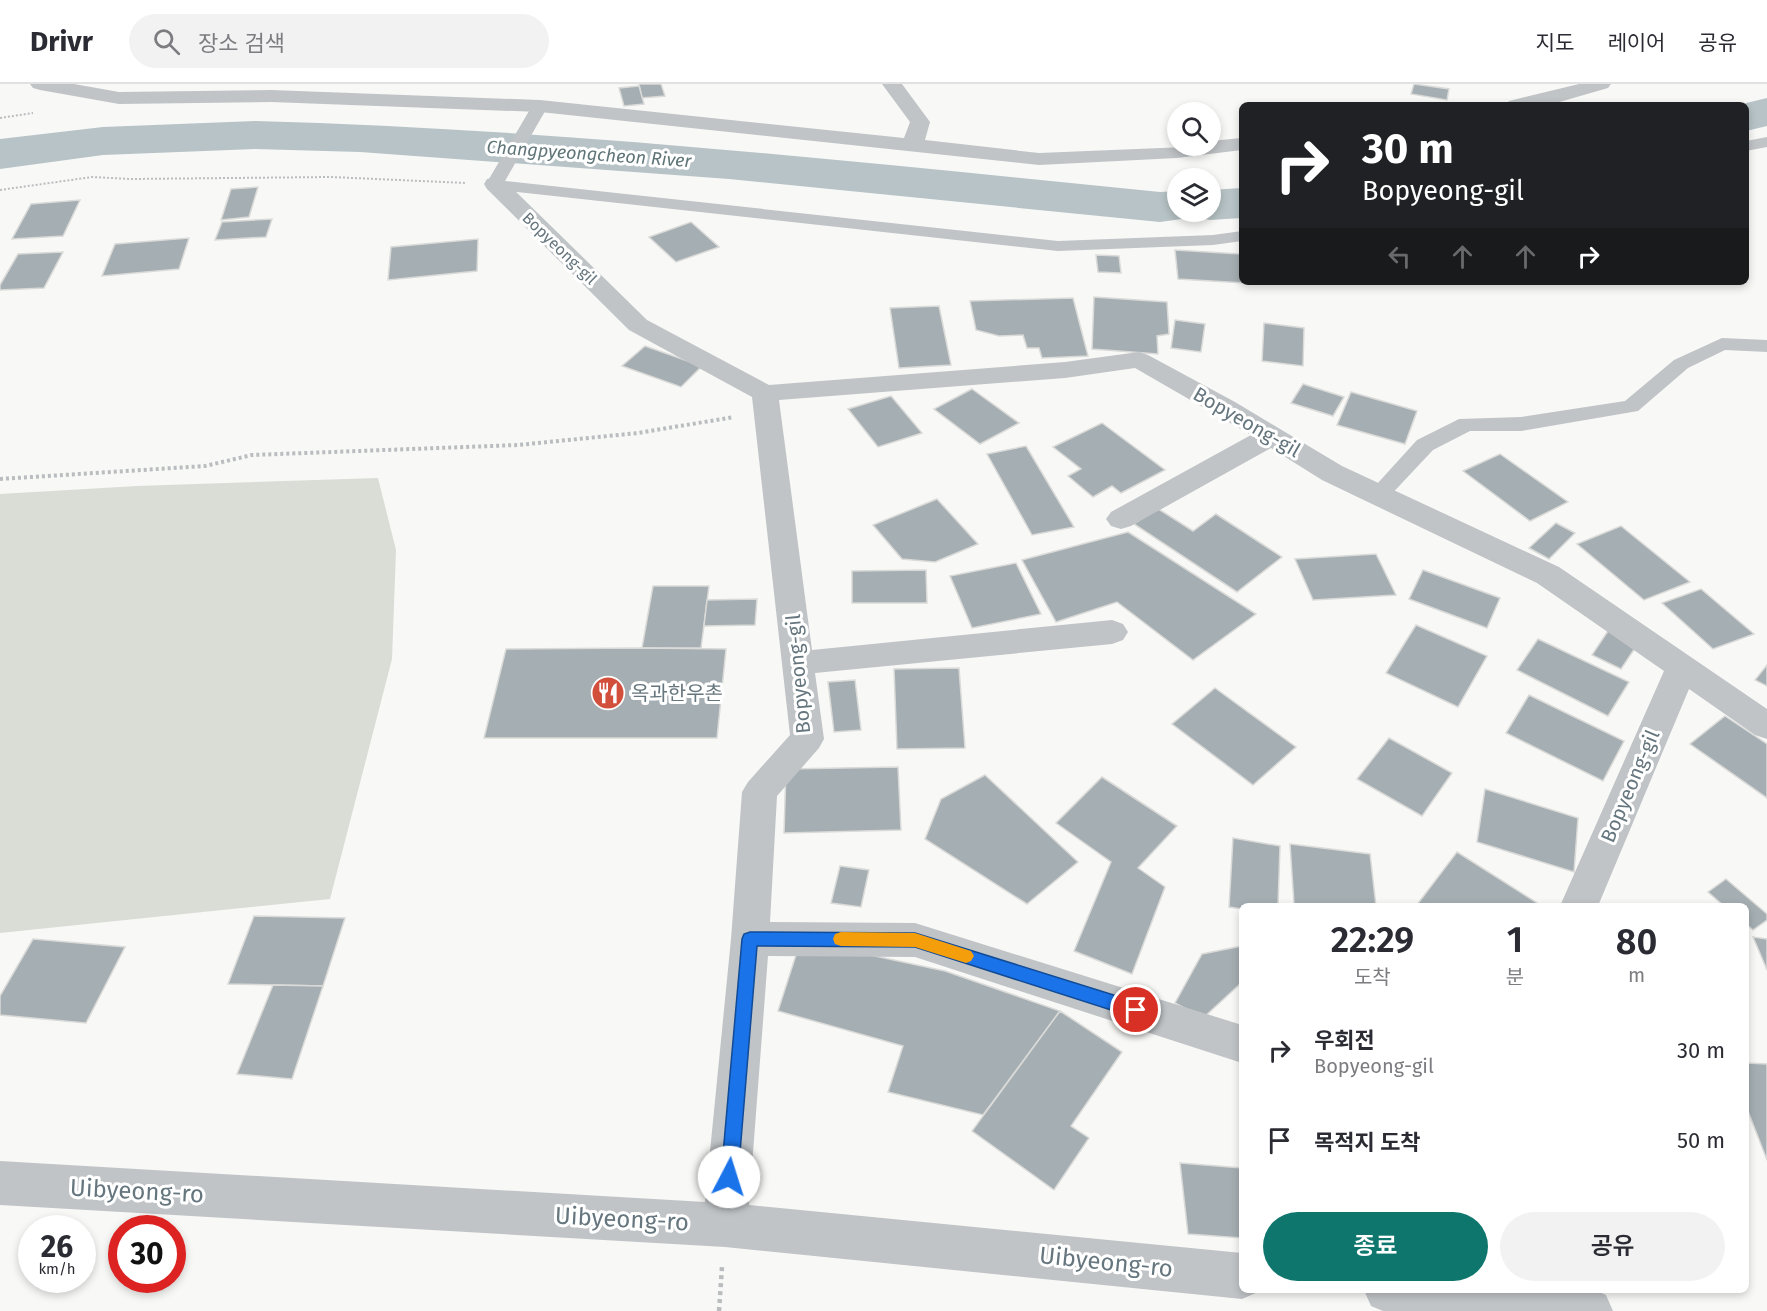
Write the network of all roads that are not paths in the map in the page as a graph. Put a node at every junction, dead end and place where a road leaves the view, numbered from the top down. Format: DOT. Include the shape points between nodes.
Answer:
graph roads {
  1 [pos="40,84"];
  2 [pos="892,84"];
  3 [pos="1601,84"];
  4 [pos="1532,102"];
  5 [pos="539,110"];
  6 [pos="1767,142"];
  7 [pos="1239,144"];
  8 [pos="1749,145"];
  9 [pos="912,147"];
  10 [pos="495,184"];
  11 [pos="1239,236"];
  12 [pos="1767,346"];
  13 [pos="767,403"];
  14 [pos="1271,436"];
  15 [pos="1378,495"];
  16 [pos="1121,519"];
  17 [pos="1112,632"];
  18 [pos="798,663"];
  19 [pos="1682,667"];
  20 [pos="1767,726"];
  21 [pos="1580,903"];
  22 [pos="750,939"];
  23 [pos="1239,1043"];
  24 [pos="0,1184"];
  25 [pos="725,1225"];
  26 [pos="1239,1276"];
  27 [pos="1453,1293"];
  28 [pos="1475,1294"];
  29 [pos="1590,1311"];
  1 -- 5 [label="street" via="119,98 271,96 464,102"];
  2 -- 9 [label="street" via="920,122"];
  3 -- 4 [label="street"];
  5 -- 9 [label="street"];
  5 -- 10 [label="lane"];
  6 -- 8 [label="lane"];
  7 -- 9 [label="street" via="1177,152 1039,159"];
  10 -- 11 [label="lane" via="1058,246"];
  10 -- 13 [label="street, Bopyeong-gil" via="638,326"];
  12 -- 15 [label="lane" via="1722,345 1681,364 1630,406 1521,424 1466,424 1425,445"];
  13 -- 14 [label="street, Bopyeong-gil" via="1139,360"];
  13 -- 18 [label="street, Bopyeong-gil"];
  14 -- 15 [label="street, Bopyeong-gil"];
  14 -- 16 [label="street"];
  15 -- 19 [label="street, Bopyeong-gil" via="1548,575"];
  17 -- 18 [label="street"];
  18 -- 22 [label="street, Bopyeong-gil" via="807,739 760,792"];
  19 -- 20 [label="street, Bopyeong-gil"];
  19 -- 21 [label="street, Bopyeong-gil"];
  22 -- 23 [label="street" via="915,940"];
  22 -- 25 [label="street, Bopyeong-gil"];
  24 -- 25 [label="street, Uibyeong-ro"];
  25 -- 26 [label="street, Uibyeong-ro"];
  27 -- 28 [label="street"];
  28 -- 29 [label="street"];
}
